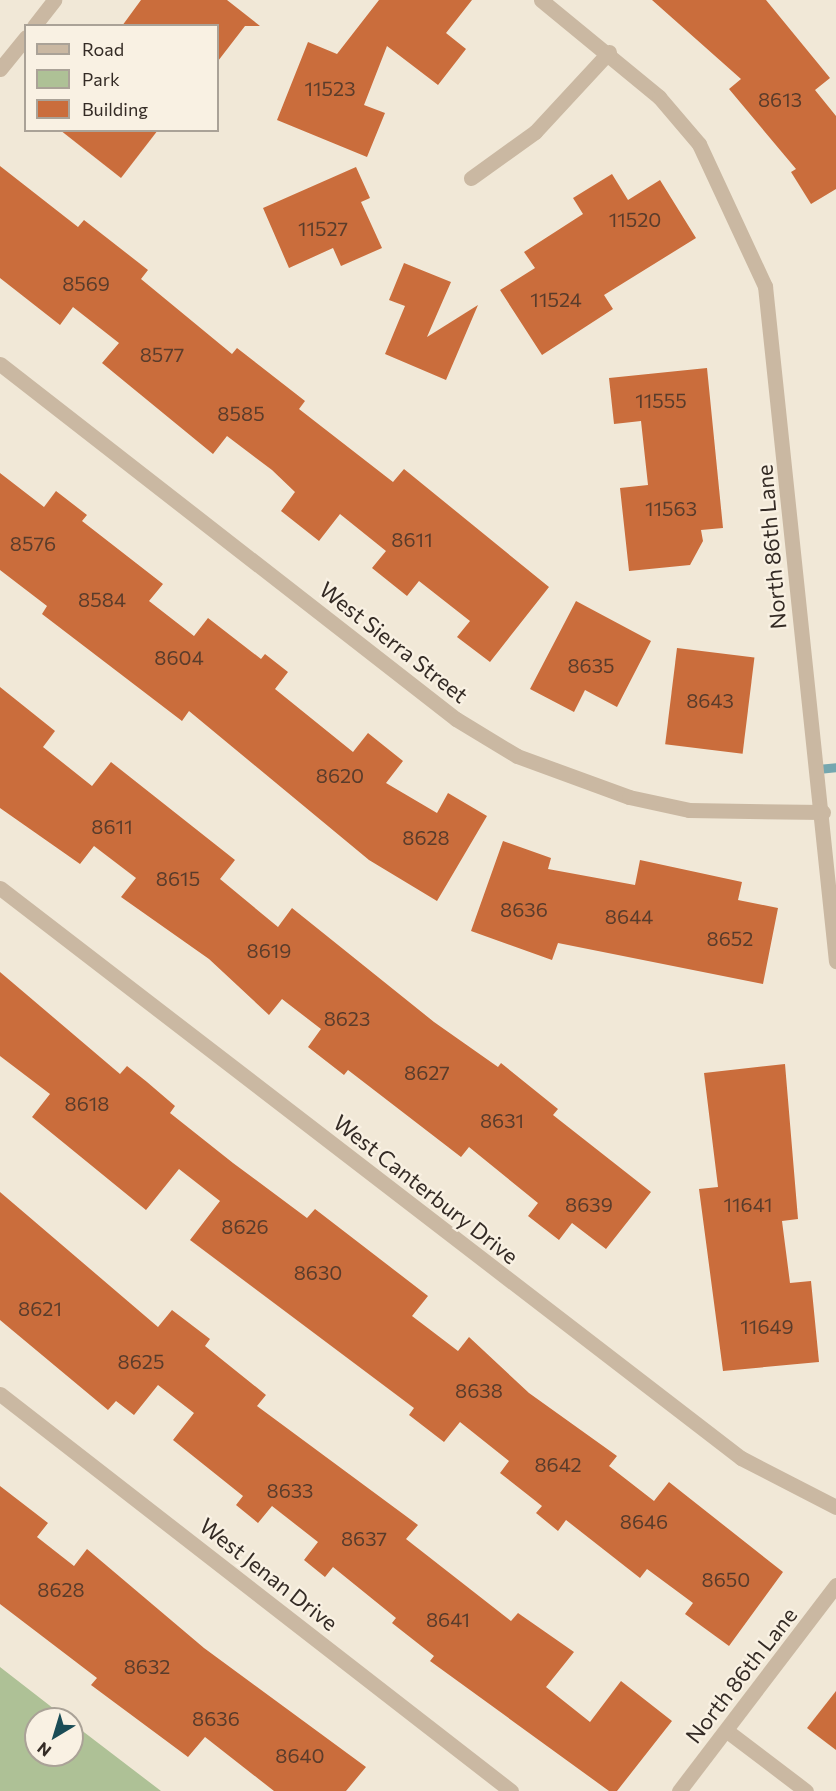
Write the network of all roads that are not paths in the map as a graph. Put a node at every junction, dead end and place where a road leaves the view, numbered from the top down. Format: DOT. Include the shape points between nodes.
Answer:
graph roads {
  1 [pos="54,0"];
  2 [pos="541,0"];
  3 [pos="36,24"];
  4 [pos="24,39"];
  5 [pos="609,52"];
  6 [pos="0,69"];
  7 [pos="471,178"];
  8 [pos="0,364"];
  9 [pos="823,812"];
  10 [pos="0,888"];
  11 [pos="836,961"];
  12 [pos="0,1394"];
  13 [pos="836,1507"];
  14 [pos="836,1585"];
  15 [pos="727,1731"];
  16 [pos="511,1791"];
  17 [pos="680,1791"];
  18 [pos="806,1791"];
  1 -- 3 [label="street"];
  2 -- 5 [label="street, North 86th Lane"];
  4 -- 6 [label="street"];
  5 -- 7 [label="street" via="534,132"];
  5 -- 9 [label="street, North 86th Lane" via="659,97 699,144 765,286"];
  8 -- 9 [label="street, West Sierra Street" via="456,719 517,756 629,797 689,810"];
  9 -- 11 [label="street, North 86th Lane"];
  10 -- 13 [label="street, West Canterbury Drive" via="741,1458"];
  12 -- 16 [label="street, West Jenan Drive"];
  14 -- 15 [label="street, North 86th Lane"];
  15 -- 17 [label="street, North 86th Lane"];
  15 -- 18 [label="street"];
}
